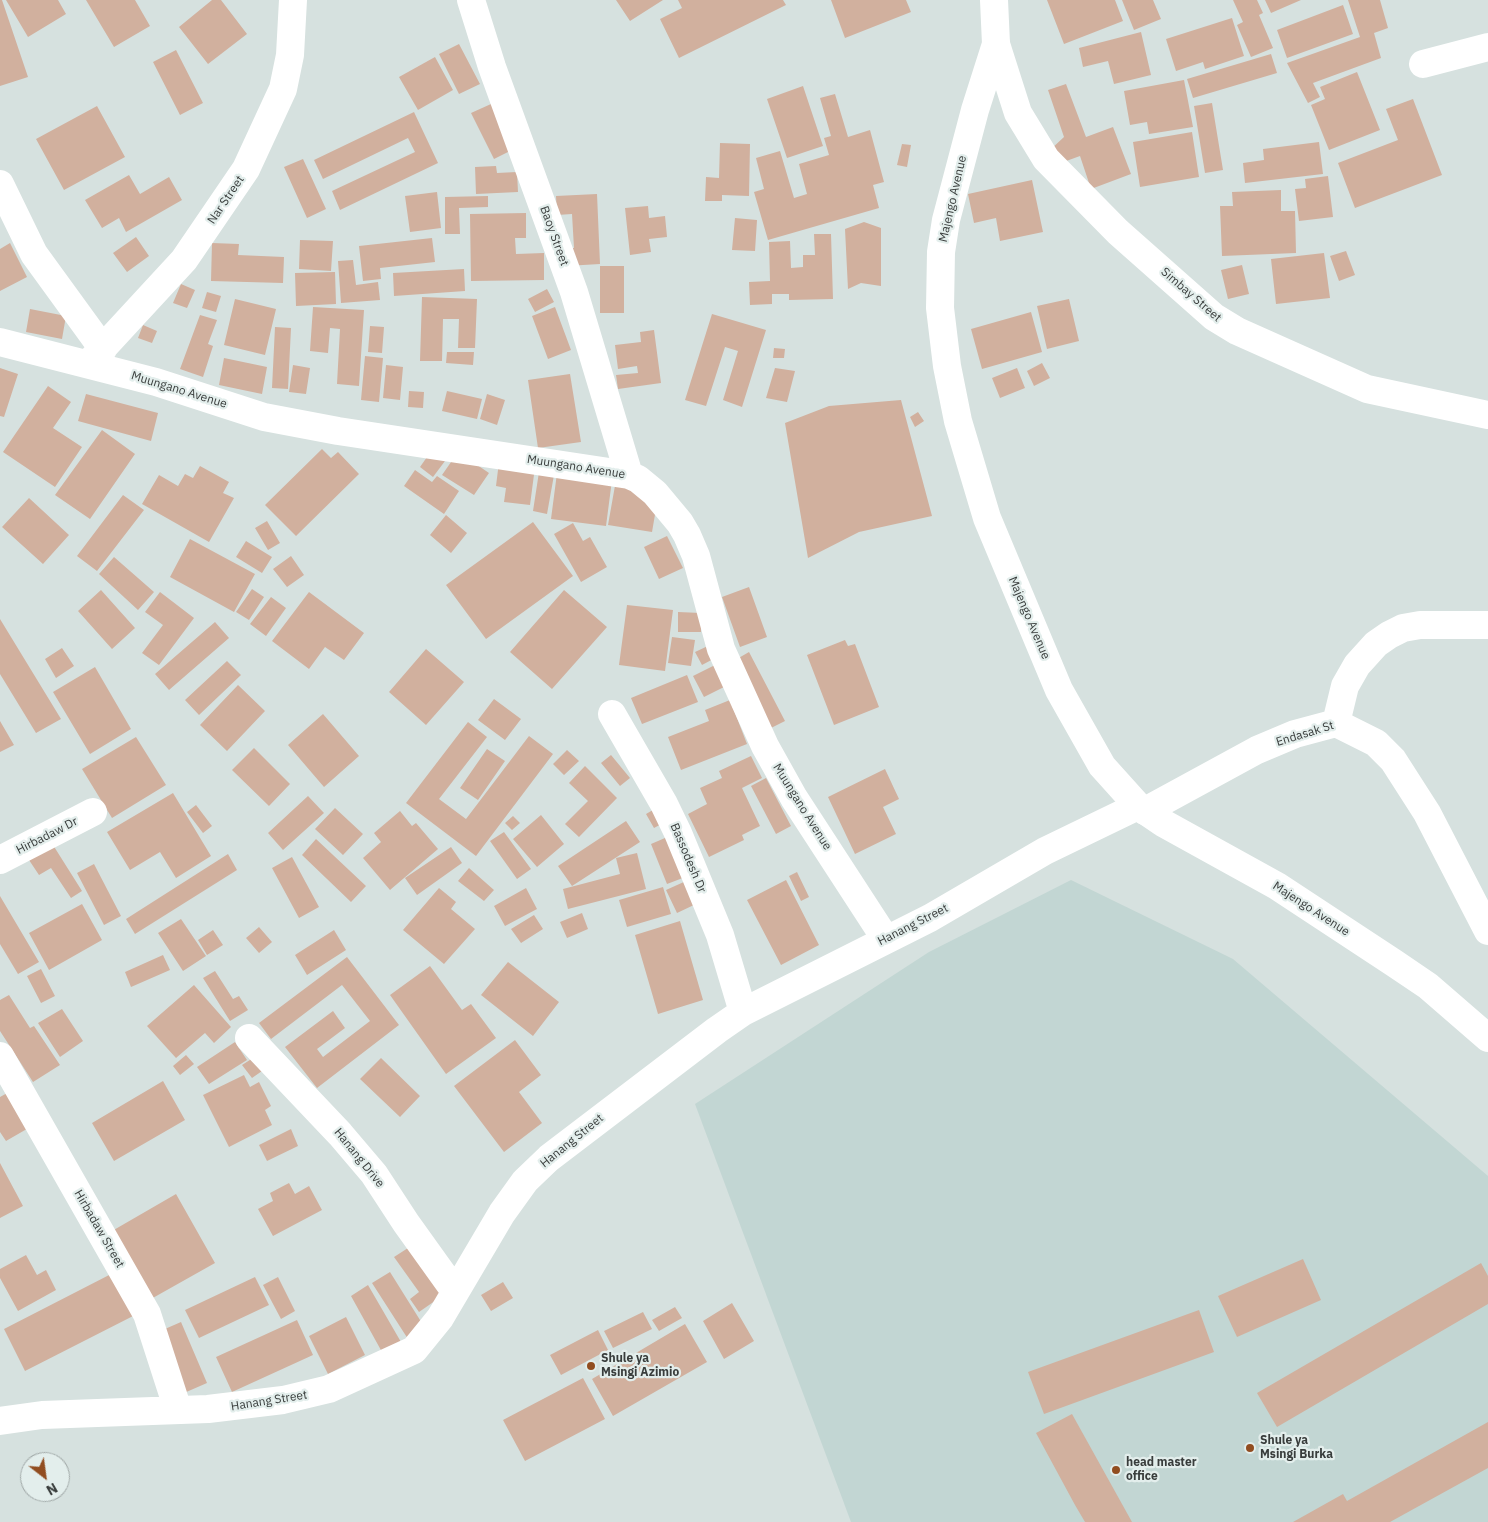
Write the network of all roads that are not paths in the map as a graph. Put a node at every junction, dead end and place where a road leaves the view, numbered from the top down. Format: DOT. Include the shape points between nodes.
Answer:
graph roads {
  1 [pos="293,0"];
  2 [pos="471,0"];
  3 [pos="994,0"];
  4 [pos="996,44"];
  5 [pos="1488,47"];
  6 [pos="1423,64"];
  7 [pos="0,184"];
  8 [pos="0,342"];
  9 [pos="96,357"];
  10 [pos="1488,415"];
  11 [pos="629,475"];
  12 [pos="1488,625"];
  13 [pos="612,714"];
  14 [pos="1336,722"];
  15 [pos="1142,808"];
  16 [pos="93,812"];
  17 [pos="0,860"];
  18 [pos="1488,931"];
  19 [pos="885,938"];
  20 [pos="743,1012"];
  21 [pos="249,1038"];
  22 [pos="1488,1038"];
  23 [pos="0,1056"];
  24 [pos="454,1290"];
  25 [pos="178,1410"];
  26 [pos="0,1421"];
  1 -- 9 [label="street, Nar Street" via="290,55 283,89 246,169 184,260"];
  2 -- 11 [label="street, Baoy Street" via="574,292"];
  3 -- 4 [label="street, Majengo Avenue"];
  4 -- 10 [label="street, Simbay Street" via="1018,112 1046,159 1118,232 1214,317 1237,332 1367,389"];
  4 -- 15 [label="street, Majengo Avenue" via="975,110 946,220 941,252 940,308 947,366 958,421 987,518 1059,690 1102,766"];
  5 -- 6 [label="street"];
  7 -- 9 [label="street" via="34,254"];
  8 -- 9 [label="street, Muungano Avenue"];
  9 -- 11 [label="street, Muungano Avenue" via="156,382 264,417"];
  11 -- 19 [label="street, Muungano Avenue" via="654,493 687,535 696,556 721,649 765,746 794,798"];
  12 -- 14 [label="street" via="1420,625 1389,634 1357,665 1345,686"];
  13 -- 20 [label="street, Bassodesh Dr" via="678,833 720,935"];
  14 -- 15 [label="street, Endasak St" via="1257,750"];
  14 -- 18 [label="street, Endasak St" via="1376,743 1393,760 1427,813"];
  15 -- 19 [label="street, Hanang Street" via="1045,851 938,913"];
  15 -- 22 [label="street, Majengo Avenue" via="1277,886 1394,963 1428,986"];
  16 -- 17 [label="street, Hirbadaw Dr"];
  19 -- 20 [label="street, Hanang Street"];
  20 -- 24 [label="street, Hanang Street" via="549,1158 525,1181"];
  21 -- 24 [label="street, Hanang Drive" via="374,1174"];
  23 -- 25 [label="street, Hirbadaw Street" via="147,1314"];
  24 -- 25 [label="street, Hanang Street" via="440,1318 416,1350 351,1380 312,1395 241,1407"];
  25 -- 26 [label="street, Hanang Street" via="42,1415"];
}
